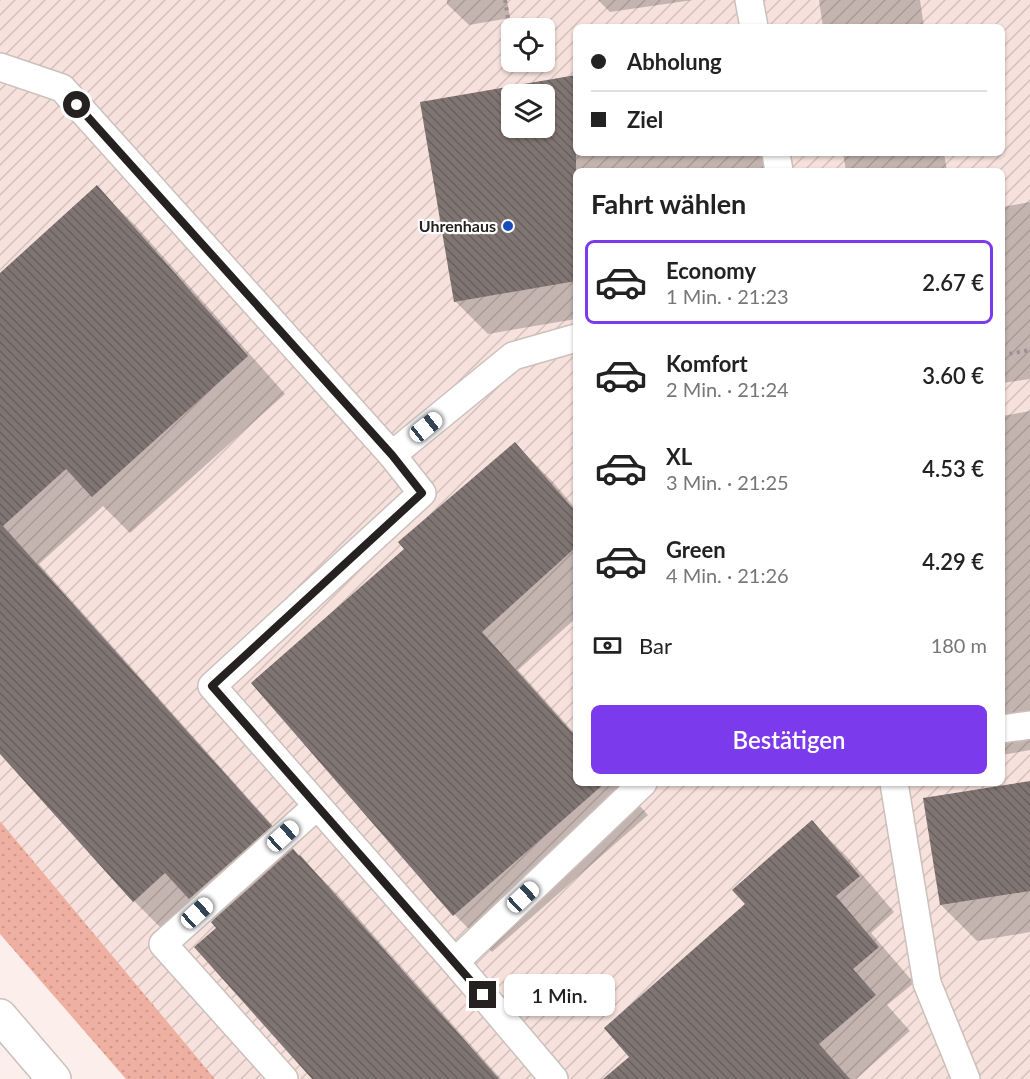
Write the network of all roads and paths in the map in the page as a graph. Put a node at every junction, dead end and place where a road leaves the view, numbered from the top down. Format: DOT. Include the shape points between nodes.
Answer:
graph roads {
  1 [pos="505,0"];
  2 [pos="749,0"];
  3 [pos="508,18"];
  4 [pos="753,24"];
  5 [pos="0,67"];
  6 [pos="573,339"];
  7 [pos="1030,350"];
  8 [pos="1005,354"];
  9 [pos="392,455"];
  10 [pos="1030,725"];
  11 [pos="1005,729"];
  12 [pos="640,786"];
  13 [pos="894,786"];
  14 [pos="317,806"];
  15 [pos="454,962"];
  16 [pos="0,1016"];
  17 [pos="54,1079"];
  18 [pos="284,1079"];
  19 [pos="554,1079"];
  20 [pos="966,1079"];
  1 -- 3 [label="path"];
  2 -- 4 [label="lane"];
  5 -- 9 [label="lane" via="62,88"];
  6 -- 9 [label="lane" via="513,356"];
  7 -- 8 [label="path"];
  9 -- 14 [label="lane" via="422,493 212,686"];
  10 -- 11 [label="lane"];
  12 -- 15 [label="lane"];
  13 -- 20 [label="lane" via="927,983"];
  14 -- 15 [label="lane"];
  14 -- 18 [label="lane" via="163,944"];
  15 -- 19 [label="lane"];
  16 -- 17 [label="highway"];
}
